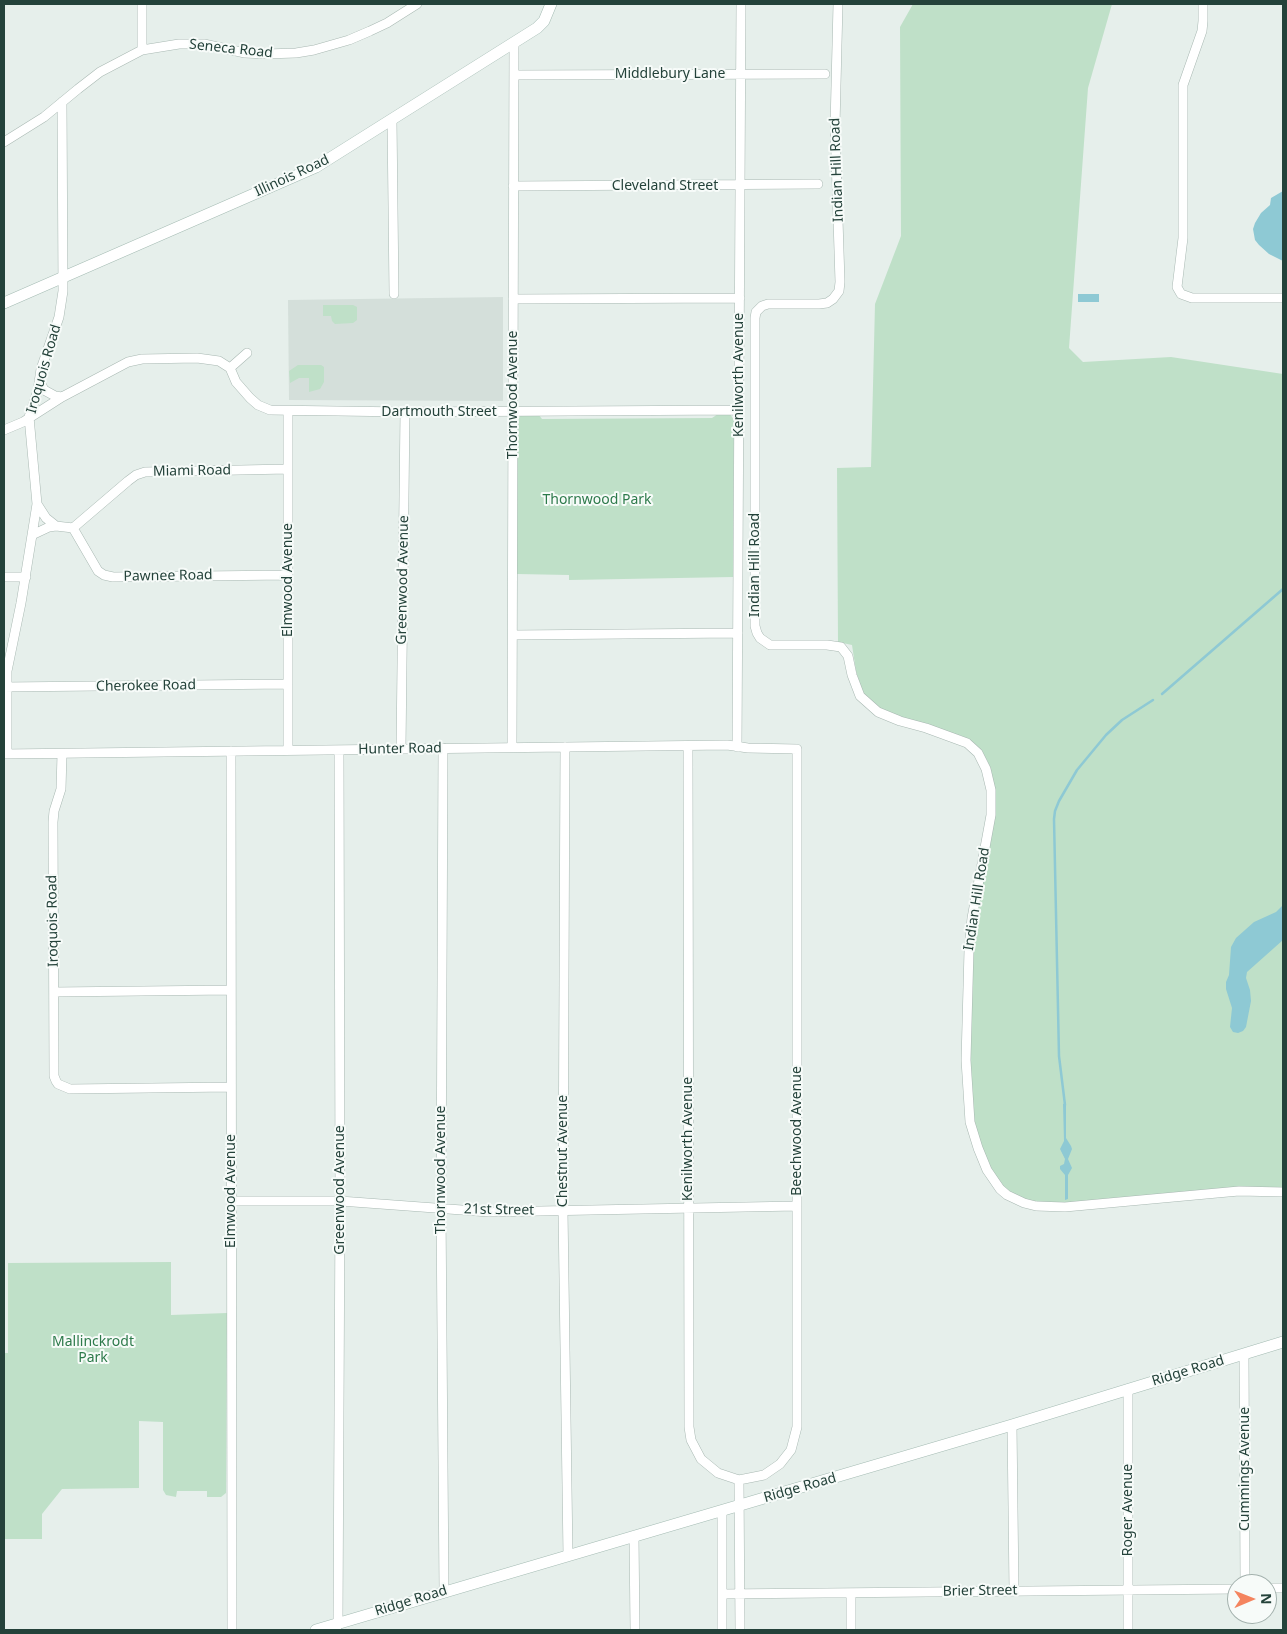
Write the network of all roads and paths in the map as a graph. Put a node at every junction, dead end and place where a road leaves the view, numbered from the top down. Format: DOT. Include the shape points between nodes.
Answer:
graph roads {
  1 [pos="142,4"];
  2 [pos="417,4"];
  3 [pos="551,4"];
  4 [pos="741,4"];
  5 [pos="838,4"];
  6 [pos="1203,4"];
  7 [pos="514,43"];
  8 [pos="142,50"];
  9 [pos="740,74"];
  10 [pos="825,74"];
  11 [pos="514,75"];
  12 [pos="62,102"];
  13 [pos="392,120"];
  14 [pos="4,142"];
  15 [pos="818,184"];
  16 [pos="513,186"];
  17 [pos="740,186"];
  18 [pos="63,277"];
  19 [pos="394,294"];
  20 [pos="740,298"];
  21 [pos="1283,298"];
  22 [pos="513,299"];
  23 [pos="4,303"];
  24 [pos="247,354"];
  25 [pos="230,368"];
  26 [pos="39,379"];
  27 [pos="62,397"];
  28 [pos="288,410"];
  29 [pos="739,410"];
  30 [pos="513,411"];
  31 [pos="405,412"];
  32 [pos="29,418"];
  33 [pos="4,430"];
  34 [pos="288,469"];
  35 [pos="37,504"];
  36 [pos="56,526"];
  37 [pos="73,528"];
  38 [pos="32,535"];
  39 [pos="288,574"];
  40 [pos="4,577"];
  41 [pos="26,577"];
  42 [pos="738,633"];
  43 [pos="513,636"];
  44 [pos="288,684"];
  45 [pos="5,687"];
  46 [pos="688,746"];
  47 [pos="512,747"];
  48 [pos="565,747"];
  49 [pos="737,747"];
  50 [pos="401,748"];
  51 [pos="443,748"];
  52 [pos="797,749"];
  53 [pos="288,750"];
  54 [pos="339,750"];
  55 [pos="231,751"];
  56 [pos="5,754"];
  57 [pos="62,754"];
  58 [pos="231,990"];
  59 [pos="54,992"];
  60 [pos="231,1087"];
  61 [pos="1283,1192"];
  62 [pos="231,1201"];
  63 [pos="340,1201"];
  64 [pos="797,1206"];
  65 [pos="441,1208"];
  66 [pos="688,1209"];
  67 [pos="562,1210"];
  68 [pos="1283,1342"];
  69 [pos="1244,1354"];
  70 [pos="1128,1389"];
  71 [pos="1012,1425"];
  72 [pos="739,1480"];
  73 [pos="739,1506"];
  74 [pos="722,1511"];
  75 [pos="634,1536"];
  76 [pos="568,1556"];
  77 [pos="1245,1574"];
  78 [pos="1227,1589"];
  79 [pos="1128,1590"];
  80 [pos="444,1591"];
  81 [pos="1014,1591"];
  82 [pos="851,1593"];
  83 [pos="722,1594"];
  84 [pos="740,1594"];
  85 [pos="337,1626"];
  86 [pos="232,1630"];
  87 [pos="316,1630"];
  88 [pos="635,1630"];
  89 [pos="722,1630"];
  90 [pos="740,1630"];
  91 [pos="851,1630"];
  92 [pos="1128,1630"];
  1 -- 8 [label="street"];
  2 -- 8 [label="street, Seneca Road" via="370,31 314,50 266,54 187,44"];
  3 -- 7 [label="street, Illinois Road" via="538,28"];
  4 -- 9 [label="street, Kenilworth Avenue"];
  5 -- 61 [label="street, Indian Hill Road" via="835,126 839,291 827,303 768,304 756,312 755,318 757,633 770,645 841,647 848,656 856,688 866,702 888,717 967,743 978,753 986,769 991,790 991,815 972,918 966,1060 968,1105 974,1136 987,1170 1000,1189 1024,1203 1065,1207 1239,1191"];
  6 -- 21 [label="street" via="1202,31 1182,85 1183,238 1177,287 1186,298"];
  7 -- 11 [label="street, Thornwood Avenue"];
  7 -- 13 [label="street, Illinois Road"];
  8 -- 12 [label="street, Seneca Road" via="101,72"];
  9 -- 10 [label="street, Middlebury Lane"];
  9 -- 11 [label="street, Middlebury Lane"];
  9 -- 17 [label="street, Kenilworth Avenue"];
  11 -- 16 [label="street, Thornwood Avenue"];
  12 -- 14 [label="street, Seneca Road"];
  12 -- 18 [label="street, Iroquois Road"];
  13 -- 18 [label="street, Illinois Road" via="316,167"];
  13 -- 19 [label="street"];
  15 -- 17 [label="street, Cleveland Street"];
  16 -- 17 [label="street, Cleveland Street"];
  16 -- 22 [label="street, Thornwood Avenue"];
  17 -- 20 [label="street, Kenilworth Avenue"];
  18 -- 23 [label="street, Illinois Road"];
  18 -- 26 [label="street, Iroquois Road" via="59,317"];
  20 -- 22 [label="street"];
  20 -- 29 [label="street, Kenilworth Avenue"];
  22 -- 30 [label="street, Thornwood Avenue"];
  24 -- 25 [label="street"];
  25 -- 27 [label="street" via="210,359 134,360"];
  25 -- 28 [label="street, Dartmouth Street" via="236,382 258,405 270,410"];
  26 -- 27 [label="street" via="44,390"];
  26 -- 32 [label="street, Iroquois Road"];
  27 -- 32 [label="street"];
  28 -- 31 [label="street, Dartmouth Street"];
  28 -- 34 [label="street, Elmwood Avenue"];
  29 -- 30 [label="street, Dartmouth Street"];
  29 -- 42 [label="street, Kenilworth Avenue"];
  30 -- 31 [label="street, Dartmouth Street"];
  30 -- 43 [label="street, Thornwood Avenue"];
  31 -- 50 [label="street, Greenwood Avenue"];
  32 -- 33 [label="street"];
  32 -- 35 [label="street, Iroquois Road"];
  34 -- 37 [label="street, Miami Road" via="145,472 128,481"];
  34 -- 39 [label="street, Elmwood Avenue"];
  35 -- 36 [label="street"];
  35 -- 38 [label="street, Iroquois Road"];
  36 -- 37 [label="street"];
  36 -- 38 [label="street"];
  37 -- 39 [label="street, Pawnee Road" via="98,570 112,577"];
  38 -- 41 [label="street, Iroquois Road"];
  39 -- 44 [label="street, Elmwood Avenue"];
  40 -- 41 [label="street"];
  41 -- 45 [label="street, Iroquois Road"];
  42 -- 43 [label="street"];
  42 -- 49 [label="street, Kenilworth Avenue"];
  43 -- 47 [label="street, Thornwood Avenue"];
  44 -- 45 [label="street, Cherokee Road"];
  44 -- 53 [label="street, Elmwood Avenue"];
  45 -- 56 [label="street, Iroquois Road"];
  46 -- 48 [label="street, Hunter Road"];
  46 -- 49 [label="street, Hunter Road"];
  46 -- 66 [label="street, Kenilworth Avenue"];
  47 -- 48 [label="street, Hunter Road"];
  47 -- 51 [label="street, Hunter Road"];
  48 -- 67 [label="street, Chestnut Avenue"];
  49 -- 52 [label="street, Hunter Road"];
  50 -- 51 [label="street, Hunter Road"];
  50 -- 54 [label="street, Hunter Road"];
  51 -- 65 [label="street, Thornwood Avenue"];
  52 -- 64 [label="street, Beechwood Avenue"];
  53 -- 54 [label="street, Hunter Road"];
  53 -- 55 [label="street, Hunter Road"];
  54 -- 63 [label="street, Greenwood Avenue"];
  55 -- 57 [label="street, Hunter Road"];
  55 -- 58 [label="street, Elmwood Avenue"];
  56 -- 57 [label="street, Hunter Road"];
  57 -- 59 [label="street, Iroquois Road" via="61,789 52,822"];
  58 -- 59 [label="street"];
  58 -- 60 [label="street, Elmwood Avenue"];
  59 -- 60 [label="street, Iroquois Road" via="54,1076 58,1084 70,1089"];
  60 -- 62 [label="street, Elmwood Avenue"];
  62 -- 63 [label="street, 21st Street"];
  62 -- 86 [label="street, Elmwood Avenue"];
  63 -- 65 [label="street, 21st Street"];
  63 -- 85 [label="street, Greenwood Avenue"];
  64 -- 66 [label="street, 21st Street"];
  64 -- 72 [label="street, Beechwood Avenue" via="795,1440 786,1458 773,1470"];
  65 -- 67 [label="street, 21st Street" via="489,1212"];
  65 -- 80 [label="street, Thornwood Avenue"];
  66 -- 67 [label="street, 21st Street"];
  66 -- 72 [label="street, Kenilworth Avenue" via="691,1440 701,1459 718,1473"];
  67 -- 76 [label="street, Chestnut Avenue"];
  68 -- 69 [label="street, Ridge Road"];
  69 -- 70 [label="street, Ridge Road"];
  69 -- 77 [label="street, Cummings Avenue"];
  70 -- 71 [label="street, Ridge Road"];
  70 -- 79 [label="street, Roger Avenue"];
  71 -- 73 [label="street, Ridge Road"];
  71 -- 81 [label="street"];
  72 -- 73 [label="street"];
  73 -- 74 [label="street, Ridge Road"];
  73 -- 84 [label="street"];
  74 -- 75 [label="street, Ridge Road"];
  74 -- 83 [label="street"];
  75 -- 76 [label="street, Ridge Road"];
  75 -- 88 [label="street"];
  76 -- 80 [label="street, Ridge Road"];
  78 -- 79 [label="street, Brier Street"];
  79 -- 81 [label="street, Brier Street"];
  79 -- 92 [label="street, Roger Avenue"];
  80 -- 85 [label="street, Ridge Road"];
  81 -- 82 [label="street, Brier Street"];
  82 -- 84 [label="street, Brier Street"];
  82 -- 91 [label="street"];
  83 -- 84 [label="street, Brier Street"];
  83 -- 89 [label="street"];
  84 -- 90 [label="street"];
  85 -- 87 [label="street, Ridge Road"];
}
